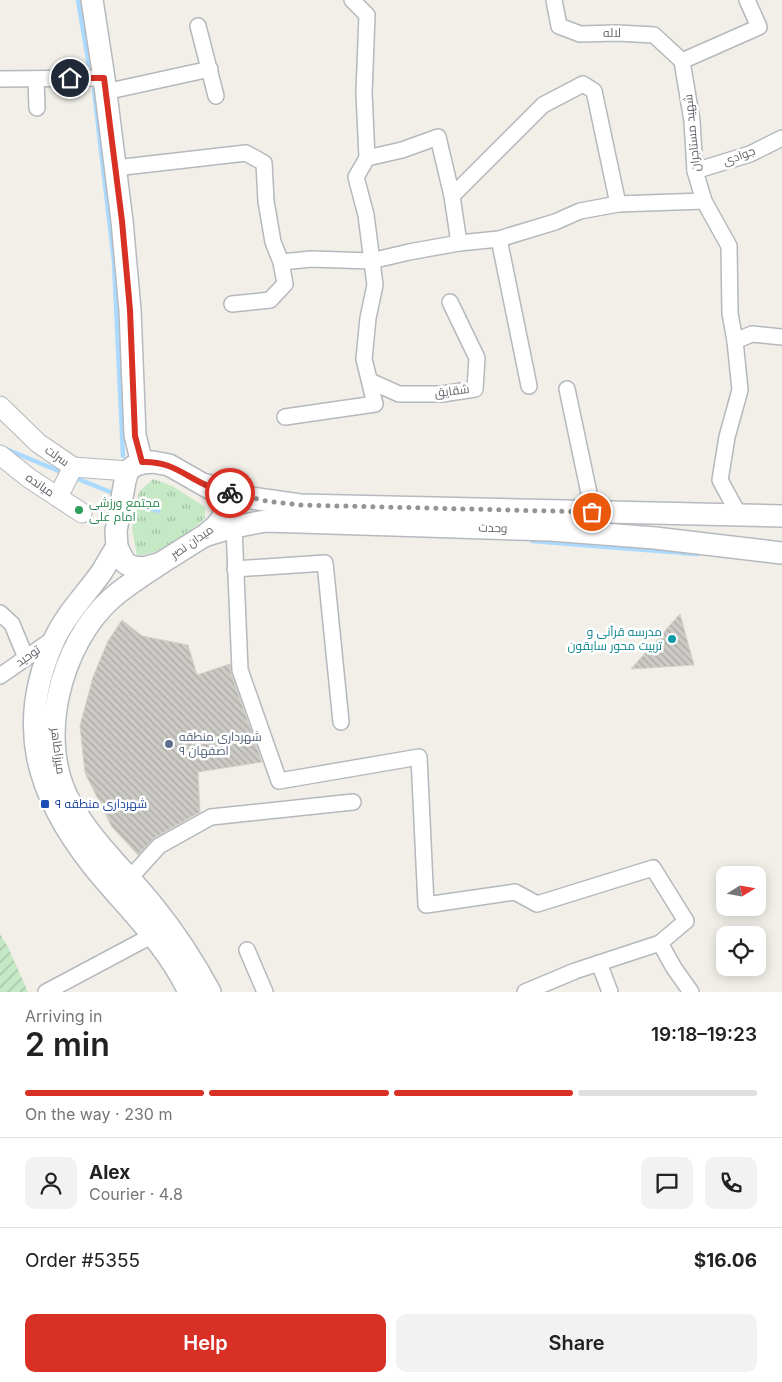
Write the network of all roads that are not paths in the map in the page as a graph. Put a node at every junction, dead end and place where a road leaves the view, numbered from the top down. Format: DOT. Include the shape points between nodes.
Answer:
graph roads {
  1 [pos="92,0"];
  2 [pos="352,0"];
  3 [pos="554,0"];
  4 [pos="747,0"];
  5 [pos="198,26"];
  6 [pos="682,61"];
  7 [pos="210,69"];
  8 [pos="0,79"];
  9 [pos="36,79"];
  10 [pos="105,85"];
  11 [pos="216,96"];
  12 [pos="37,108"];
  13 [pos="782,138"];
  14 [pos="367,158"];
  15 [pos="115,168"];
  16 [pos="695,171"];
  17 [pos="452,196"];
  18 [pos="704,201"];
  19 [pos="618,204"];
  20 [pos="499,239"];
  21 [pos="459,243"];
  22 [pos="371,261"];
  23 [pos="281,262"];
  24 [pos="450,302"];
  25 [pos="232,304"];
  26 [pos="782,336"];
  27 [pos="735,341"];
  28 [pos="370,381"];
  29 [pos="529,386"];
  30 [pos="567,389"];
  31 [pos="2,411"];
  32 [pos="285,417"];
  33 [pos="0,455"];
  34 [pos="135,467"];
  35 [pos="67,479"];
  36 [pos="207,485"];
  37 [pos="592,512"];
  38 [pos="82,513"];
  39 [pos="744,515"];
  40 [pos="782,516"];
  41 [pos="234,527"];
  42 [pos="204,536"];
  43 [pos="117,546"];
  44 [pos="745,549"];
  45 [pos="782,553"];
  46 [pos="161,563"];
  47 [pos="235,569"];
  48 [pos="0,613"];
  49 [pos="56,637"];
  50 [pos="26,658"];
  51 [pos="0,676"];
  52 [pos="341,722"];
  53 [pos="353,802"];
  54 [pos="129,878"];
  55 [pos="153,935"];
  56 [pos="660,944"];
  57 [pos="246,950"];
  58 [pos="599,964"];
  59 [pos="46,992"];
  60 [pos="189,992"];
  61 [pos="210,992"];
  62 [pos="265,992"];
  63 [pos="525,992"];
  64 [pos="610,992"];
  65 [pos="691,992"];
  1 -- 10 [label="main road"];
  2 -- 14 [label="street" via="367,15 364,93"];
  3 -- 6 [label="street, لاله" via="559,26 580,34 654,35"];
  4 -- 6 [label="street" via="759,27"];
  5 -- 7 [label="street"];
  6 -- 16 [label="street, شهید مستاجران" via="692,121"];
  7 -- 10 [label="street"];
  7 -- 11 [label="street"];
  8 -- 9 [label="street"];
  9 -- 10 [label="street"];
  9 -- 12 [label="street"];
  10 -- 15 [label="main road"];
  13 -- 16 [label="street, جوادی" via="750,154"];
  14 -- 17 [label="street" via="438,137"];
  14 -- 22 [label="street" via="356,176 366,215"];
  15 -- 23 [label="street" via="246,153 264,163 273,242"];
  15 -- 34 [label="main road" via="130,310"];
  16 -- 18 [label="street, شهید مستاجران"];
  17 -- 19 [label="street" via="543,105 583,84 594,91"];
  17 -- 21 [label="street"];
  18 -- 19 [label="street"];
  18 -- 27 [label="street, شهید مستاجران" via="729,246 730,312"];
  19 -- 20 [label="street" via="580,211"];
  20 -- 21 [label="street"];
  20 -- 29 [label="street"];
  21 -- 22 [label="street"];
  22 -- 23 [label="street"];
  22 -- 28 [label="street" via="374,285 364,359"];
  23 -- 25 [label="street" via="286,284 270,300"];
  24 -- 28 [label="street, شقایق" via="477,358 475,389 442,394 399,394"];
  26 -- 27 [label="street" via="752,334"];
  27 -- 39 [label="street, شهید مستاجران" via="740,390 720,480"];
  28 -- 32 [label="street" via="375,404"];
  30 -- 37 [label="street"];
  31 -- 35 [label="street, سرلت" via="38,443"];
  33 -- 35 [label="street, میانده" via="29,478"];
  34 -- 35 [label="street, سرلت"];
  34 -- 36 [label="main road, میدان نصر" via="153,462 169,465"];
  34 -- 43 [label="main road" via="124,481 116,531"];
  35 -- 38 [label="street, میانده"];
  36 -- 37 [label="main road, وحدت" via="238,496 300,505"];
  36 -- 42 [label="main road, میدان نصر" via="218,493 224,516"];
  37 -- 39 [label="main road, وحدت"];
  39 -- 40 [label="main road, وحدت"];
  39 -- 44 [label="main road" via="762,528 761,541"];
  41 -- 42 [label="main road, وحدت"];
  41 -- 44 [label="main road, وحدت" via="265,521 551,530"];
  41 -- 47 [label="street"];
  42 -- 46 [label="main road, میدان نصر"];
  43 -- 46 [label="main road, میدان نصر" via="125,563 133,567"];
  43 -- 49 [label="main road, میرزاطاهر"];
  44 -- 45 [label="main road, وحدت"];
  46 -- 54 [label="main road, میرزاطاهر" via="111,599 94,619 65,668 54,722 60,777 70,802 89,831"];
  47 -- 52 [label="street" via="325,563"];
  47 -- 56 [label="street" via="240,670 279,781 419,757 426,905 515,892 537,904 653,868 686,920"];
  48 -- 50 [label="street" via="12,624"];
  49 -- 50 [label="street, توحید"];
  49 -- 55 [label="main road, میرزاطاهر" via="43,670 34,723 36,756 44,784 68,832"];
  50 -- 51 [label="street, توحید"];
  53 -- 54 [label="street" via="211,817 159,846"];
  54 -- 61 [label="main road, میرزاطاهر" via="154,906"];
  55 -- 59 [label="street"];
  55 -- 60 [label="main road, میرزاطاهر"];
  56 -- 58 [label="street"];
  56 -- 65 [label="street"];
  57 -- 62 [label="street"];
  58 -- 63 [label="street"];
  58 -- 64 [label="street"];
}
